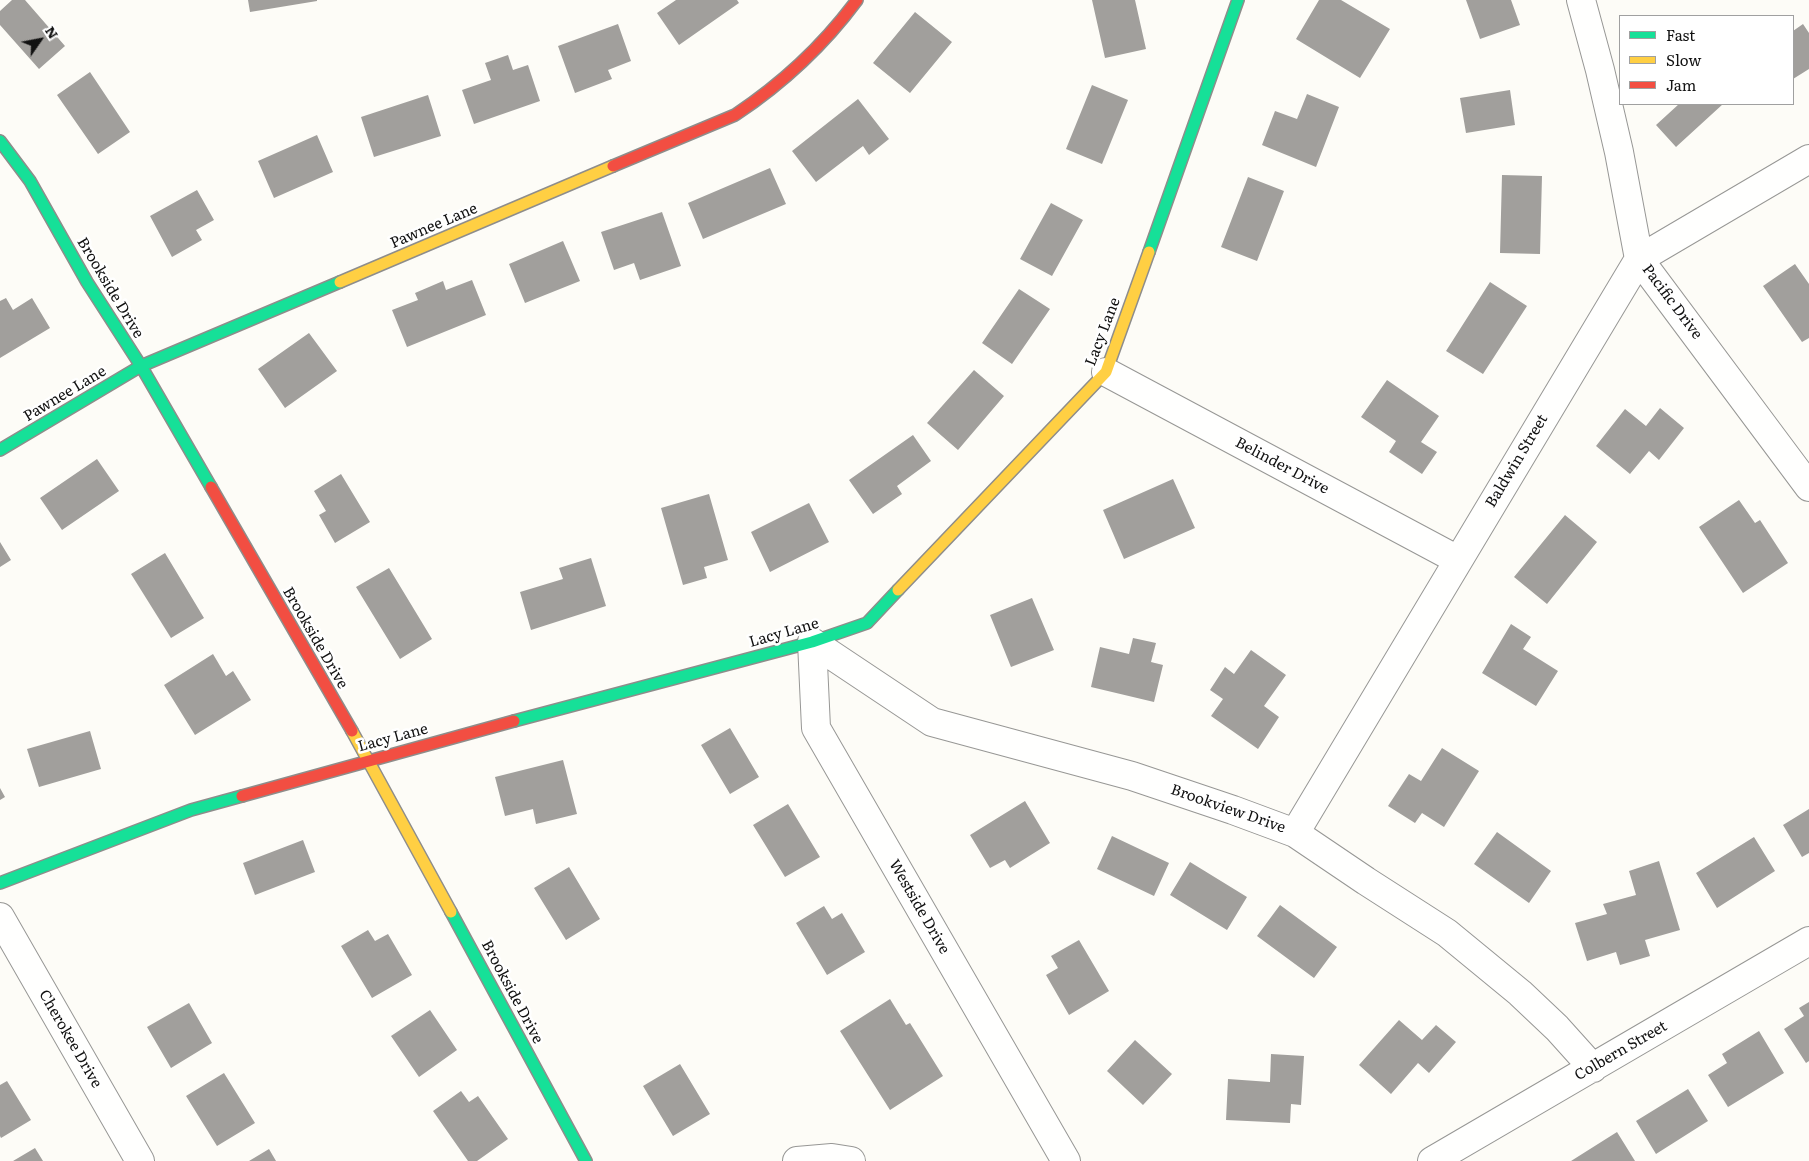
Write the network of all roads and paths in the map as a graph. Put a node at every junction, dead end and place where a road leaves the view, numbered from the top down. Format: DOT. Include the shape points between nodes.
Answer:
graph roads {
  1 [pos="857,0"];
  2 [pos="1238,0"];
  3 [pos="1581,0"];
  4 [pos="0,141"];
  5 [pos="1809,158"];
  6 [pos="1640,259"];
  7 [pos="141,366"];
  8 [pos="1106,372"];
  9 [pos="0,450"];
  10 [pos="1809,487"];
  11 [pos="1458,560"];
  12 [pos="812,642"];
  13 [pos="369,760"];
  14 [pos="1295,833"];
  15 [pos="0,884"];
  16 [pos="0,917"];
  17 [pos="1809,941"];
  18 [pos="1593,1068"];
  19 [pos="140,1161"];
  20 [pos="586,1161"];
  21 [pos="797,1161"];
  22 [pos="851,1161"];
  23 [pos="1066,1161"];
  24 [pos="1432,1161"];
  1 -- 7 [label="street, Pawnee Lane" via="841,23 802,64 735,115"];
  2 -- 8 [label="street, Lacy Lane"];
  3 -- 6 [label="street, Pacific Drive" via="1619,152"];
  4 -- 7 [label="street, Brookside Drive" via="30,182"];
  5 -- 6 [label="street, Baldwin Street"];
  6 -- 10 [label="street, Pacific Drive"];
  6 -- 11 [label="street, Baldwin Street"];
  7 -- 9 [label="street, Pawnee Lane"];
  7 -- 13 [label="street, Brookside Drive"];
  8 -- 11 [label="street, Belinder Drive"];
  8 -- 12 [label="street, Lacy Lane" via="867,623"];
  11 -- 14 [label="street, Baldwin Street"];
  12 -- 13 [label="street, Lacy Lane"];
  12 -- 14 [label="street, Brookview Drive" via="932,722 1132,776"];
  12 -- 23 [label="street, Westside Drive" via="816,728"];
  13 -- 15 [label="street, Lacy Lane" via="192,810"];
  13 -- 20 [label="street, Brookside Drive"];
  14 -- 18 [label="street, Brookview Drive" via="1447,932 1520,993"];
  16 -- 19 [label="street, Cherokee Drive"];
  17 -- 18 [label="street, Colbern Street"];
  18 -- 24 [label="street, Colbern Street"];
  21 -- 22 [label="street" via="832,1158"];
}
